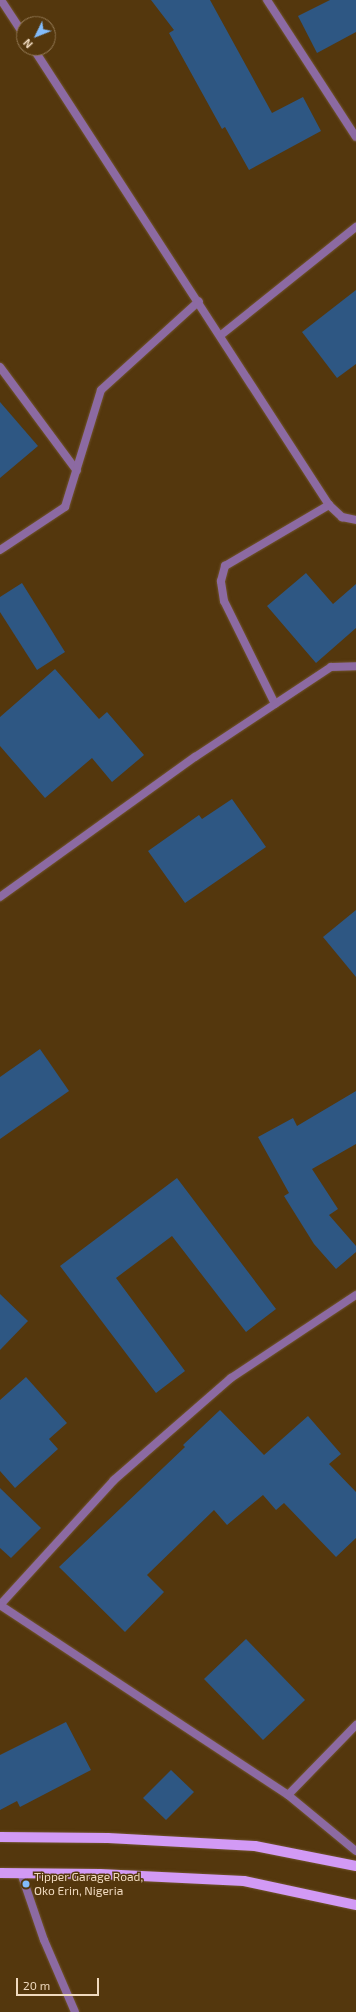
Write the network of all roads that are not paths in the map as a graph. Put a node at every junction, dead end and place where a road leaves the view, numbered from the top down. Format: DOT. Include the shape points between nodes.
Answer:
graph roads {
  1 [pos="1,0"];
  2 [pos="267,0"];
  3 [pos="16,23"];
  4 [pos="38,56"];
  5 [pos="356,137"];
  6 [pos="356,227"];
  7 [pos="199,301"];
  8 [pos="221,335"];
  9 [pos="0,368"];
  10 [pos="77,471"];
  11 [pos="329,505"];
  12 [pos="356,520"];
  13 [pos="0,550"];
  14 [pos="356,666"];
  15 [pos="275,704"];
  16 [pos="0,897"];
  17 [pos="356,1295"];
  18 [pos="0,1605"];
  19 [pos="356,1725"];
  20 [pos="288,1795"];
  21 [pos="0,1837"];
  22 [pos="356,1851"];
  23 [pos="356,1866"];
  24 [pos="0,1873"];
  25 [pos="21,1873"];
  26 [pos="356,1905"];
  27 [pos="75,2012"];
  1 -- 3 [label="street"];
  2 -- 5 [label="street"];
  4 -- 7 [label="street"];
  6 -- 8 [label="street"];
  7 -- 8 [label="street"];
  7 -- 10 [label="street" via="101,390"];
  8 -- 11 [label="street"];
  9 -- 10 [label="street"];
  10 -- 13 [label="street" via="65,508"];
  11 -- 12 [label="street" via="342,516"];
  11 -- 15 [label="street" via="225,566 221,581 224,601"];
  14 -- 15 [label="street" via="331,667"];
  15 -- 16 [label="street" via="195,757"];
  17 -- 18 [label="street" via="219,1388 114,1480"];
  18 -- 20 [label="street"];
  19 -- 20 [label="street"];
  20 -- 22 [label="street"];
  21 -- 23 [label="main road" via="108,1838 255,1846"];
  24 -- 25 [label="main road"];
  25 -- 26 [label="main road" via="100,1874 244,1882"];
  25 -- 27 [label="street" via="44,1940"];
}
